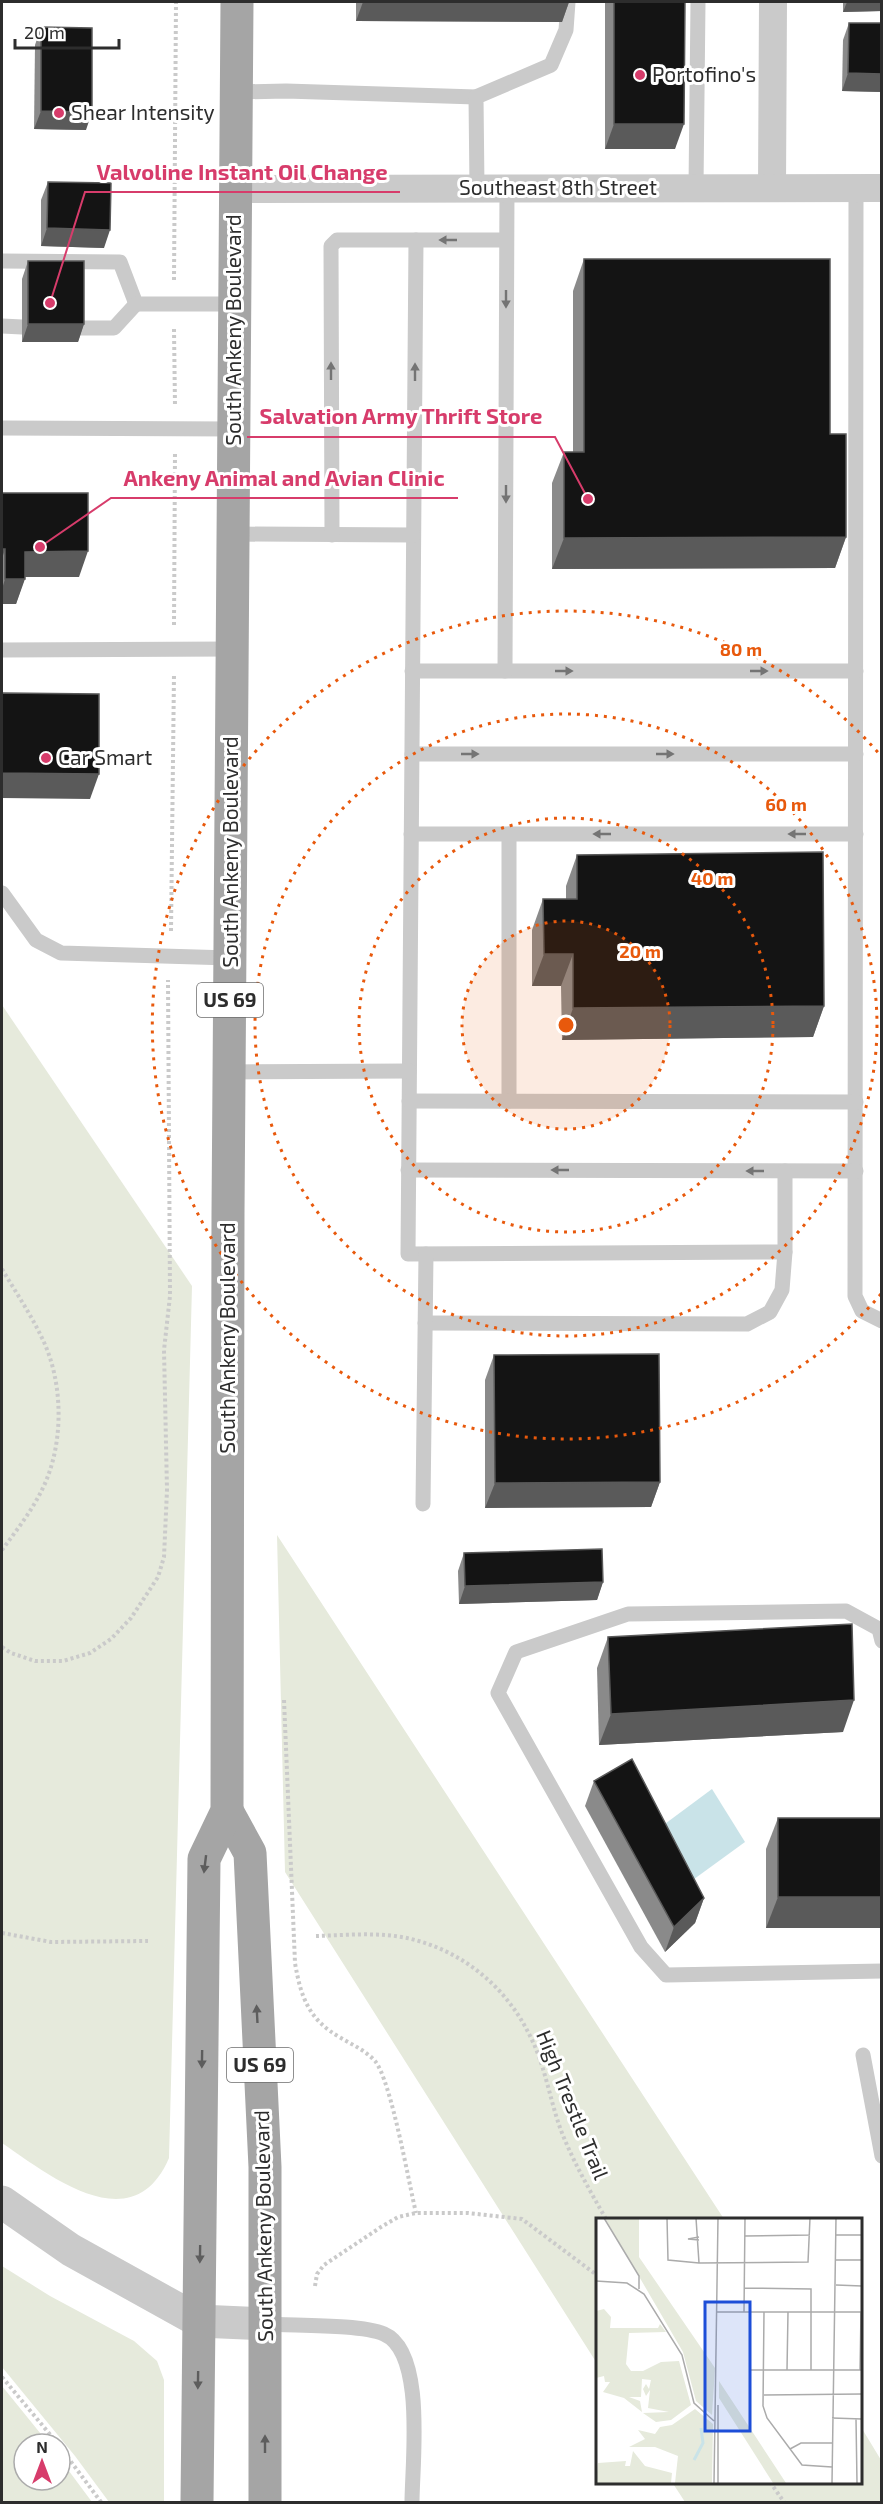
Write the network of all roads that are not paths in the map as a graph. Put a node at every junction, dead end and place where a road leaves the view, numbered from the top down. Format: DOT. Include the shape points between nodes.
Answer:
graph roads {
  1 [pos="237,2"];
  2 [pos="568,2"];
  3 [pos="698,2"];
  4 [pos="773,2"];
  5 [pos="236,92"];
  6 [pos="476,97"];
  7 [pos="772,186"];
  8 [pos="696,187"];
  9 [pos="477,188"];
  10 [pos="507,188"];
  11 [pos="869,188"];
  12 [pos="235,189"];
  13 [pos="416,240"];
  14 [pos="506,240"];
  15 [pos="2,261"];
  16 [pos="136,304"];
  17 [pos="233,304"];
  18 [pos="2,326"];
  19 [pos="22,327"];
  20 [pos="78,328"];
  21 [pos="2,428"];
  22 [pos="233,429"];
  23 [pos="233,534"];
  24 [pos="332,535"];
  25 [pos="414,535"];
  26 [pos="232,649"];
  27 [pos="2,650"];
  28 [pos="412,671"];
  29 [pos="505,671"];
  30 [pos="856,671"];
  31 [pos="412,754"];
  32 [pos="856,754"];
  33 [pos="411,834"];
  34 [pos="509,834"];
  35 [pos="856,834"];
  36 [pos="2,893"];
  37 [pos="230,958"];
  38 [pos="409,1071"];
  39 [pos="229,1072"];
  40 [pos="409,1101"];
  41 [pos="509,1101"];
  42 [pos="856,1102"];
  43 [pos="408,1170"];
  44 [pos="785,1171"];
  45 [pos="856,1171"];
  46 [pos="785,1252"];
  47 [pos="426,1254"];
  48 [pos="882,1321"];
  49 [pos="425,1323"];
  50 [pos="423,1504"];
  51 [pos="882,1641"];
  52 [pos="227,1811"];
  53 [pos="882,1971"];
  54 [pos="863,2055"];
  55 [pos="882,2156"];
  56 [pos="2,2202"];
  57 [pos="199,2321"];
  58 [pos="266,2324"];
  59 [pos="197,2502"];
  60 [pos="265,2502"];
  61 [pos="412,2502"];
  1 -- 5 [label="main road, South Ankeny Boulevard / US 69"];
  2 -- 6 [label="lane" via="567,30 551,65"];
  3 -- 8 [label="lane"];
  4 -- 7 [label="street"];
  5 -- 6 [label="lane"];
  5 -- 12 [label="main road, South Ankeny Boulevard / US 69"];
  6 -- 9 [label="lane"];
  7 -- 8 [label="street, Southeast 8th Street"];
  7 -- 11 [label="street, Southeast 8th Street"];
  8 -- 10 [label="street, Southeast 8th Street"];
  9 -- 10 [label="street, Southeast 8th Street"];
  9 -- 12 [label="street, Southeast 8th Street"];
  10 -- 14 [label="lane"];
  11 -- 30 [label="lane"];
  12 -- 17 [label="main road, South Ankeny Boulevard / US 69"];
  14 -- 13 [label="lane, one-way"];
  24 -- 13 [label="lane, one-way" via="331,246 337,240"];
  25 -- 13 [label="lane, one-way"];
  14 -- 29 [label="lane, one-way"];
  15 -- 16 [label="lane" via="120,262"];
  16 -- 17 [label="lane"];
  16 -- 20 [label="lane" via="114,328"];
  17 -- 22 [label="main road, South Ankeny Boulevard / US 69"];
  18 -- 19 [label="lane"];
  21 -- 22 [label="lane"];
  22 -- 23 [label="main road, South Ankeny Boulevard / US 69"];
  23 -- 24 [label="lane"];
  23 -- 26 [label="main road, South Ankeny Boulevard / US 69"];
  24 -- 25 [label="lane"];
  25 -- 28 [label="lane"];
  26 -- 27 [label="lane"];
  26 -- 37 [label="main road, South Ankeny Boulevard / US 69"];
  28 -- 29 [label="lane"];
  28 -- 31 [label="lane"];
  29 -- 30 [label="lane, one-way"];
  30 -- 32 [label="lane"];
  31 -- 32 [label="lane, one-way"];
  31 -- 33 [label="lane"];
  32 -- 35 [label="lane"];
  33 -- 34 [label="lane"];
  33 -- 38 [label="lane"];
  35 -- 34 [label="lane, one-way"];
  34 -- 41 [label="lane"];
  35 -- 42 [label="lane"];
  36 -- 37 [label="lane" via="36,940 61,953"];
  37 -- 39 [label="main road, South Ankeny Boulevard / US 69"];
  38 -- 39 [label="lane"];
  38 -- 40 [label="lane"];
  39 -- 52 [label="main road, South Ankeny Boulevard / US 69"];
  40 -- 41 [label="lane"];
  40 -- 43 [label="lane"];
  41 -- 42 [label="lane"];
  42 -- 45 [label="lane"];
  44 -- 43 [label="lane, one-way"];
  43 -- 47 [label="lane" via="408,1254"];
  44 -- 45 [label="lane"];
  44 -- 46 [label="lane"];
  45 -- 48 [label="lane" via="855,1296 862,1311"];
  46 -- 47 [label="lane"];
  46 -- 49 [label="lane" via="782,1290 770,1312 747,1324"];
  47 -- 49 [label="lane"];
  49 -- 50 [label="lane"];
  51 -- 53 [label="lane" via="879,1629 846,1611 628,1614 516,1652 498,1693 641,1947 666,1975"];
  52 -- 57 [label="main road, South Ankeny Boulevard / US 69, one-way" via="204,1859"];
  58 -- 52 [label="main road, South Ankeny Boulevard / US 69, one-way" via="265,2167 250,1853"];
  54 -- 55 [label="lane"];
  56 -- 57 [label="street" via="71,2250"];
  57 -- 58 [label="street"];
  57 -- 59 [label="main road, South Ankeny Boulevard / US 69, one-way"];
  60 -- 58 [label="main road, South Ankeny Boulevard / US 69, one-way"];
  58 -- 61 [label="lane" via="385,2334 402,2350 413,2403"];
}
